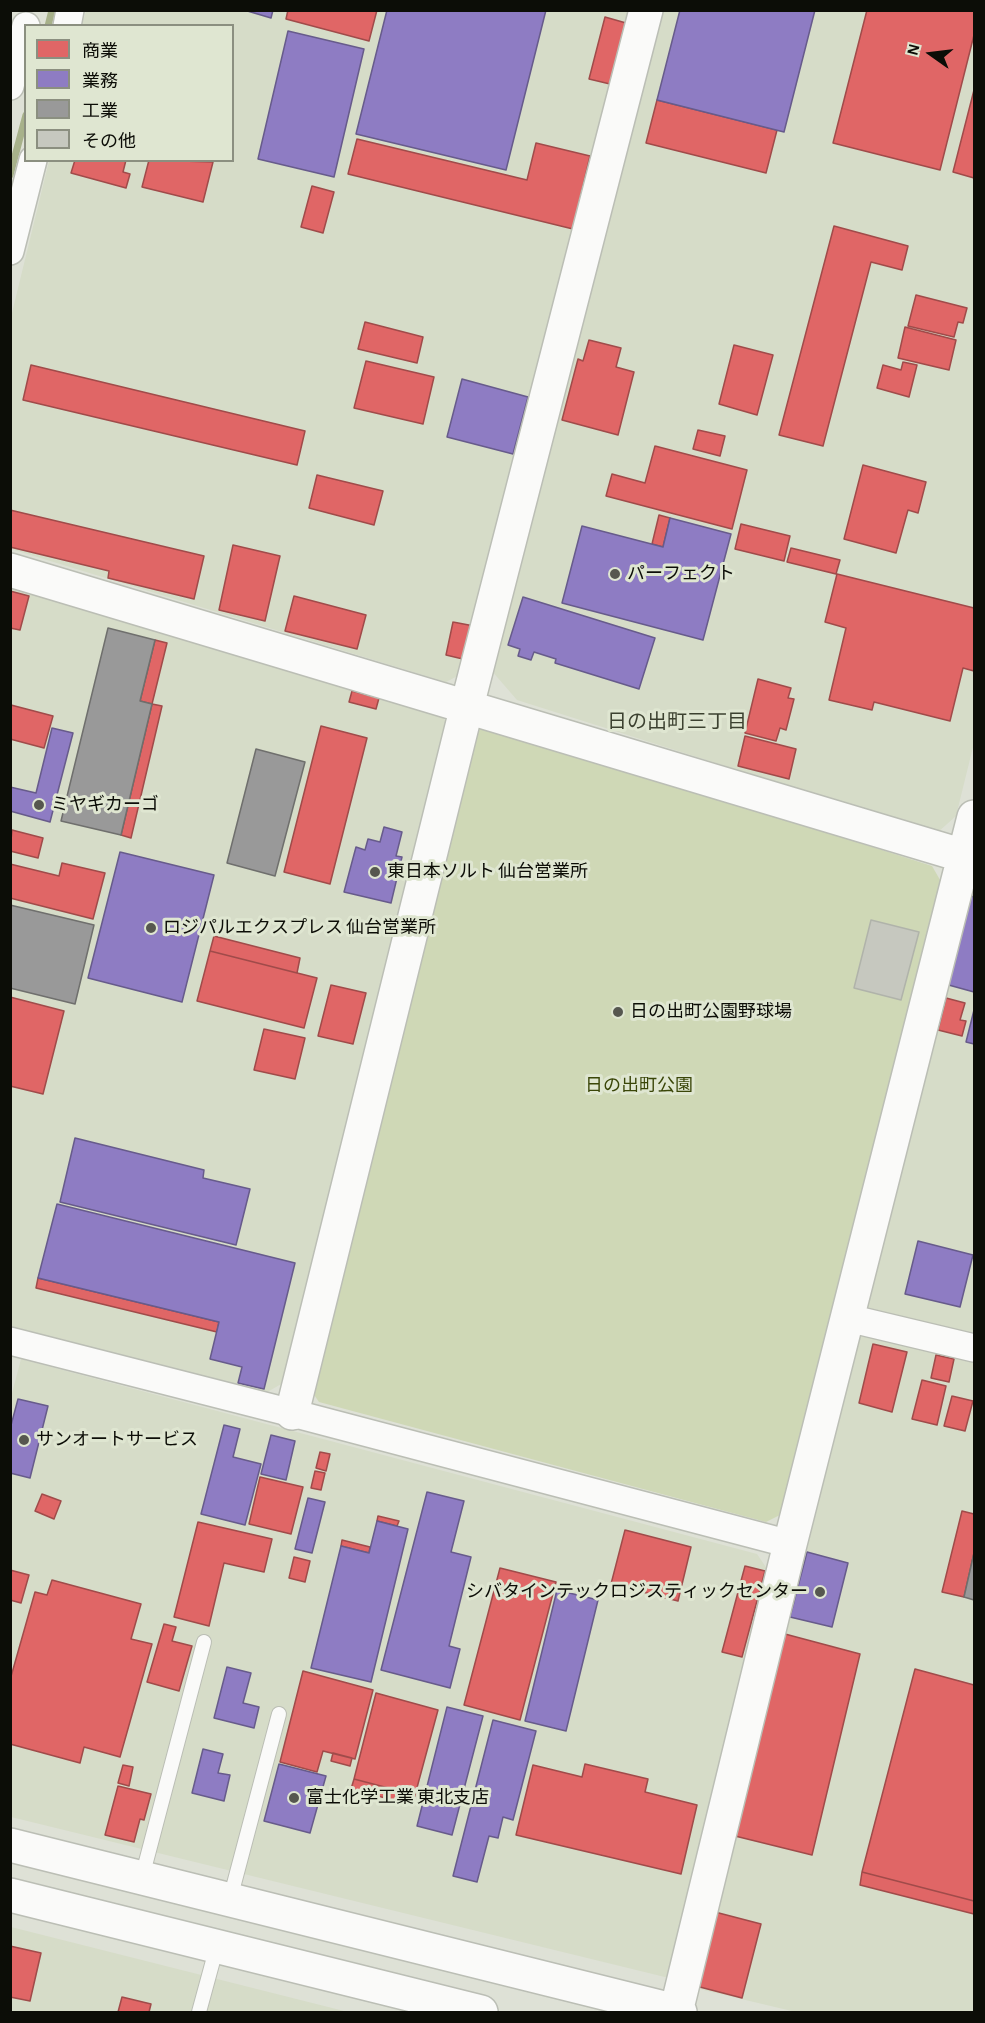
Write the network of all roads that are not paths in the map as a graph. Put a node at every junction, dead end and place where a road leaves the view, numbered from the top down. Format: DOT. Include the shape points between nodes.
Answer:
graph roads {
  1 [pos="646,10"];
  2 [pos="24,34"];
  3 [pos="10,86"];
  4 [pos="32,162"];
  5 [pos="10,251"];
  6 [pos="10,570"];
  7 [pos="467,706"];
  8 [pos="975,817"];
  9 [pos="970,858"];
  10 [pos="848,1318"];
  11 [pos="12,1345"];
  12 [pos="975,1348"];
  13 [pos="292,1413"];
  14 [pos="790,1544"];
  15 [pos="204,1642"];
  16 [pos="279,1714"];
  17 [pos="10,1845"];
  18 [pos="142,1877"];
  19 [pos="10,1895"];
  20 [pos="230,1899"];
  21 [pos="217,1946"];
  22 [pos="678,2012"];
  23 [pos="199,2013"];
  24 [pos="481,2013"];
  1 -- 7 [label="street"];
  2 -- 3 [label="street"];
  4 -- 5 [label="street"];
  6 -- 7 [label="street"];
  7 -- 9 [label="street"];
  7 -- 13 [label="street"];
  8 -- 9 [label="street"];
  9 -- 10 [label="street"];
  10 -- 12 [label="street"];
  10 -- 14 [label="street"];
  11 -- 13 [label="street"];
  13 -- 14 [label="street"];
  14 -- 22 [label="street"];
  15 -- 18 [label="lane"];
  16 -- 20 [label="lane"];
  17 -- 18 [label="street"];
  18 -- 20 [label="street"];
  19 -- 21 [label="street"];
  20 -- 22 [label="street"];
  21 -- 23 [label="lane"];
  21 -- 24 [label="street"];
}
